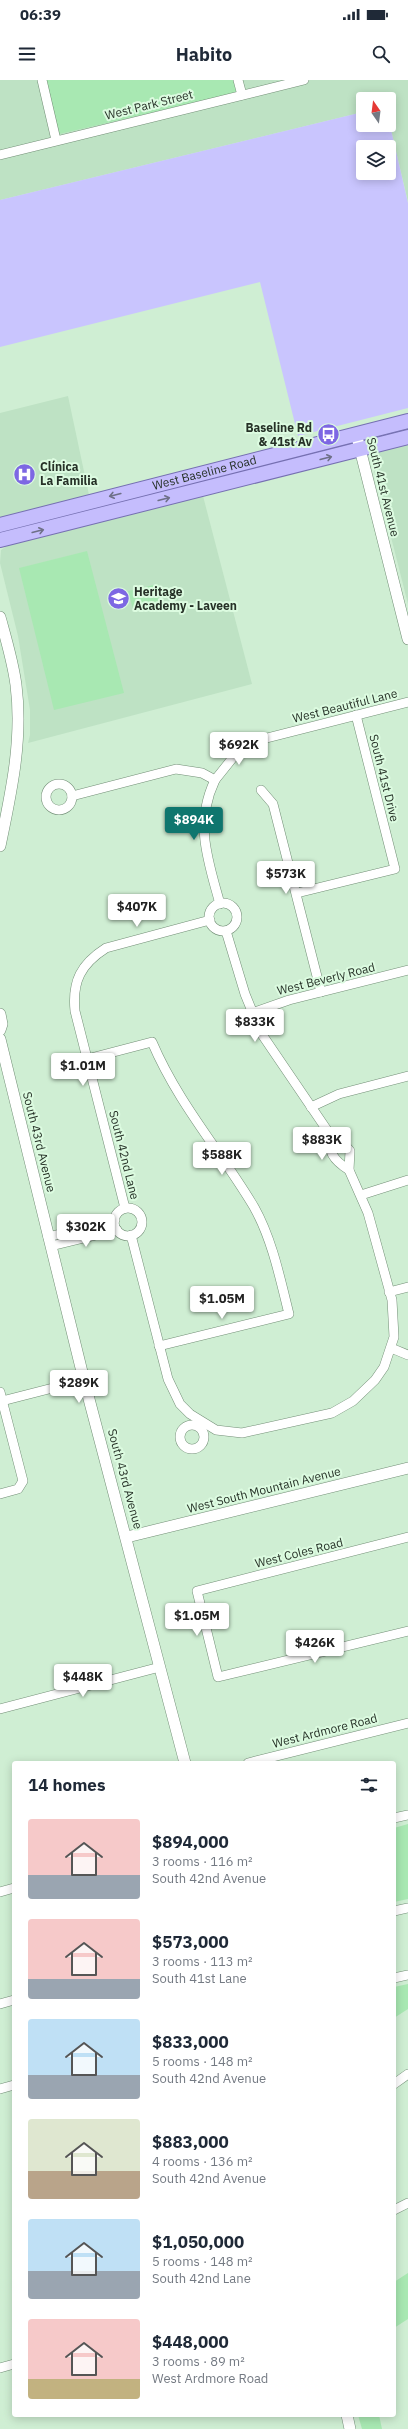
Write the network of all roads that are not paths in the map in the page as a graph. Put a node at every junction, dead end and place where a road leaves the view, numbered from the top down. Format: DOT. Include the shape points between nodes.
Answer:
graph roads {
  1 [pos="42,80"];
  2 [pos="238,80"];
  3 [pos="304,80"];
  4 [pos="242,95"];
  5 [pos="56,140"];
  6 [pos="0,155"];
  7 [pos="408,421"];
  8 [pos="356,435"];
  9 [pos="408,437"];
  10 [pos="360,449"];
  11 [pos="0,524"];
  12 [pos="0,540"];
  13 [pos="0,617"];
  14 [pos="408,639"];
  15 [pos="408,702"];
  16 [pos="356,715"];
  17 [pos="216,780"];
  18 [pos="261,790"];
  19 [pos="72,796"];
  20 [pos="0,846"];
  21 [pos="296,893"];
  22 [pos="220,904"];
  23 [pos="210,920"];
  24 [pos="226,931"];
  25 [pos="408,970"];
  26 [pos="321,992"];
  27 [pos="252,1013"];
  28 [pos="0,1014"];
  29 [pos="0,1030"];
  30 [pos="0,1039"];
  31 [pos="87,1059"];
  32 [pos="408,1076"];
  33 [pos="311,1107"];
  34 [pos="329,1133"];
  35 [pos="349,1170"];
  36 [pos="408,1180"];
  37 [pos="361,1195"];
  38 [pos="125,1208"];
  39 [pos="115,1220"];
  40 [pos="117,1230"];
  41 [pos="131,1235"];
  42 [pos="49,1241"];
  43 [pos="408,1287"];
  44 [pos="389,1292"];
  45 [pos="159,1346"];
  46 [pos="391,1348"];
  47 [pos="408,1354"];
  48 [pos="84,1380"];
  49 [pos="1,1396"];
  50 [pos="408,1468"];
  51 [pos="0,1494"];
  52 [pos="127,1537"];
  53 [pos="408,1537"];
  54 [pos="408,1630"];
  55 [pos="160,1667"];
  56 [pos="0,1710"];
  57 [pos="408,1723"];
  58 [pos="184,1761"];
  59 [pos="256,1761"];
  60 [pos="408,1815"];
  61 [pos="396,1818"];
  62 [pos="12,1889"];
  63 [pos="0,1892"];
  64 [pos="408,1908"];
  65 [pos="396,1911"];
  66 [pos="408,1975"];
  67 [pos="396,1978"];
  68 [pos="12,2001"];
  69 [pos="0,2004"];
  70 [pos="408,2074"];
  71 [pos="396,2083"];
  72 [pos="12,2086"];
  73 [pos="0,2089"];
  74 [pos="408,2203"];
  75 [pos="396,2209"];
  76 [pos="12,2365"];
  77 [pos="0,2368"];
  78 [pos="347,2417"];
  79 [pos="350,2429"];
  1 -- 5 [label="street"];
  2 -- 4 [label="street"];
  3 -- 4 [label="street, West Park Street"];
  4 -- 5 [label="street, West Park Street"];
  5 -- 6 [label="street, West Park Street"];
  7 -- 8 [label="main road, West Baseline Road"];
  8 -- 10 [label="street, South 41st Avenue"];
  8 -- 11 [label="main road, West Baseline Road, one-way"];
  9 -- 10 [label="main road, West Baseline Road"];
  12 -- 10 [label="main road, West Baseline Road, one-way"];
  10 -- 14 [label="street, South 41st Avenue"];
  13 -- 20 [label="street" via="12,663 18,715 16,758"];
  15 -- 16 [label="street, West Beautiful Lane"];
  16 -- 17 [label="street, West Beautiful Lane" via="259,740 235,755"];
  16 -- 21 [label="street, South 41st Drive" via="395,869"];
  17 -- 19 [label="street" via="202,773 176,769"];
  17 -- 22 [label="street, West Beautiful Lane" via="206,803 203,836"];
  18 -- 21 [label="street" via="273,804"];
  21 -- 26 [label="street"];
  22 -- 23 [label="street" via="211,912"];
  22 -- 24 [label="street" via="229,905 237,917 234,926"];
  23 -- 24 [label="street" via="214,928"];
  23 -- 31 [label="street, South 42nd Lane" via="106,948 82,968 74,995"];
  24 -- 27 [label="street"];
  25 -- 26 [label="street, West Beverly Road"];
  26 -- 27 [label="street, West Beverly Road"];
  27 -- 33 [label="street" via="273,1051"];
  28 -- 29 [label="street"];
  30 -- 42 [label="street, South 43rd Avenue"];
  31 -- 38 [label="street, South 42nd Lane"];
  31 -- 45 [label="street" via="152,1042 165,1072 189,1112 255,1208 271,1250 289,1314"];
  32 -- 33 [label="street" via="339,1094"];
  33 -- 34 [label="street"];
  34 -- 35 [label="street" via="329,1151 333,1159"];
  34 -- 35 [label="street" via="339,1138 350,1151"];
  35 -- 37 [label="street"];
  36 -- 37 [label="street"];
  37 -- 44 [label="street"];
  38 -- 39 [label="street, South 42nd Lane" via="118,1213"];
  38 -- 41 [label="street, South 42nd Lane" via="136,1210 142,1220 140,1228"];
  39 -- 40 [label="street"];
  39 -- 42 [label="street"];
  40 -- 41 [label="street"];
  40 -- 42 [label="street"];
  41 -- 45 [label="street"];
  42 -- 48 [label="street, South 43rd Avenue"];
  43 -- 44 [label="street"];
  44 -- 46 [label="street" via="394,1320"];
  45 -- 46 [label="street" via="173,1392 180,1404 200,1425 242,1433 332,1413 353,1401 375,1380 384,1367"];
  46 -- 47 [label="street"];
  48 -- 49 [label="street"];
  48 -- 52 [label="street, South 43rd Avenue"];
  49 -- 51 [label="street" via="23,1481 21,1487"];
  50 -- 52 [label="street, West South Mountain Avenue"];
  52 -- 55 [label="street, South 43rd Avenue"];
  53 -- 54 [label="street, West Coles Road" via="197,1591 218,1677"];
  55 -- 56 [label="street"];
  55 -- 58 [label="street, South 43rd Avenue"];
  57 -- 59 [label="street, West Ardmore Road"];
  60 -- 61 [label="street"];
  62 -- 63 [label="street"];
  64 -- 65 [label="street"];
  66 -- 67 [label="street"];
  68 -- 69 [label="street"];
  70 -- 71 [label="street"];
  72 -- 73 [label="street"];
  74 -- 75 [label="street"];
  76 -- 77 [label="street"];
  78 -- 79 [label="street"];
}
